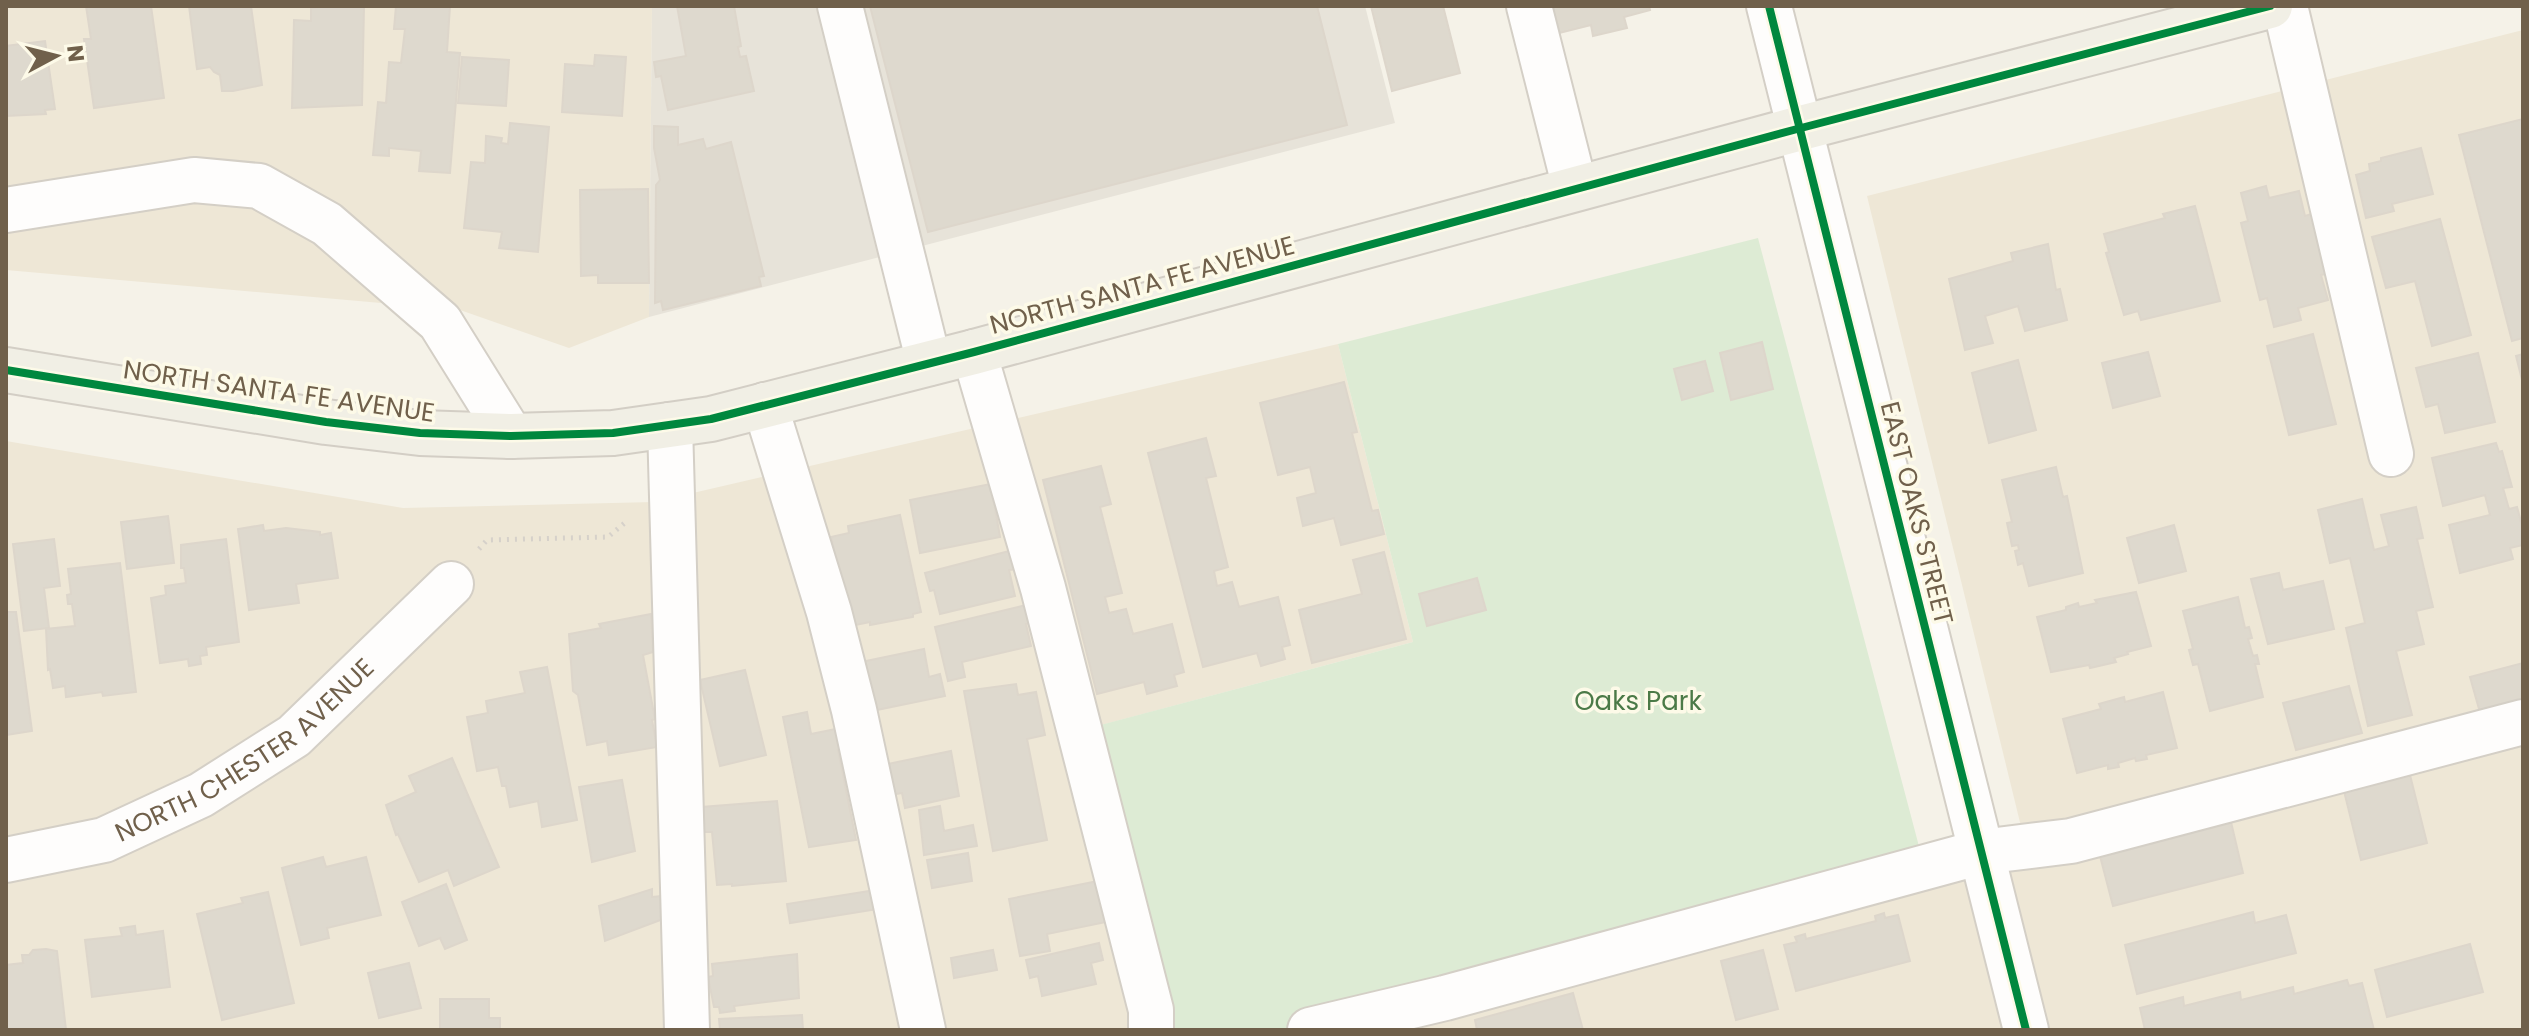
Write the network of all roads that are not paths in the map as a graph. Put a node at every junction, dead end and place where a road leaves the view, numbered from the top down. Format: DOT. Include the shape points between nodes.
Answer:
graph roads {
  1 [pos="840,6"];
  2 [pos="1529,6"];
  3 [pos="1769,6"];
  4 [pos="2270,6"];
  5 [pos="2285,6"];
  6 [pos="1801,128"];
  7 [pos="1575,188"];
  8 [pos="6,210"];
  9 [pos="974,352"];
  10 [pos="929,363"];
  11 [pos="6,370"];
  12 [pos="765,405"];
  13 [pos="670,425"];
  14 [pos="511,436"];
  15 [pos="2391,454"];
  16 [pos="451,584"];
  17 [pos="2523,722"];
  18 [pos="1981,852"];
  19 [pos="6,860"];
  20 [pos="687,1030"];
  21 [pos="923,1030"];
  22 [pos="1151,1030"];
  23 [pos="1310,1030"];
  24 [pos="2026,1030"];
  1 -- 10 [label="street"];
  2 -- 7 [label="street"];
  3 -- 6 [label="street, EAST OAKS STREET"];
  4 -- 6 [label="main road, NORTH SANTA FE AVENUE"];
  5 -- 15 [label="street"];
  6 -- 7 [label="main road, NORTH SANTA FE AVENUE"];
  6 -- 18 [label="street, EAST OAKS STREET"];
  7 -- 9 [label="main road, NORTH SANTA FE AVENUE"];
  8 -- 14 [label="street" via="194,180 259,186 327,224 440,322"];
  9 -- 10 [label="main road, NORTH SANTA FE AVENUE"];
  9 -- 22 [label="street" via="1043,588 1151,1010"];
  10 -- 12 [label="main road, NORTH SANTA FE AVENUE"];
  11 -- 14 [label="main road, NORTH SANTA FE AVENUE" via="326,422"];
  12 -- 13 [label="main road, NORTH SANTA FE AVENUE"];
  12 -- 21 [label="street" via="854,710"];
  13 -- 14 [label="main road, NORTH SANTA FE AVENUE" via="613,433"];
  13 -- 20 [label="street"];
  16 -- 19 [label="street, NORTH CHESTER AVENUE" via="294,736 201,795 104,840"];
  17 -- 18 [label="street" via="2071,841"];
  18 -- 23 [label="street"];
  18 -- 24 [label="street, EAST OAKS STREET"];
}
